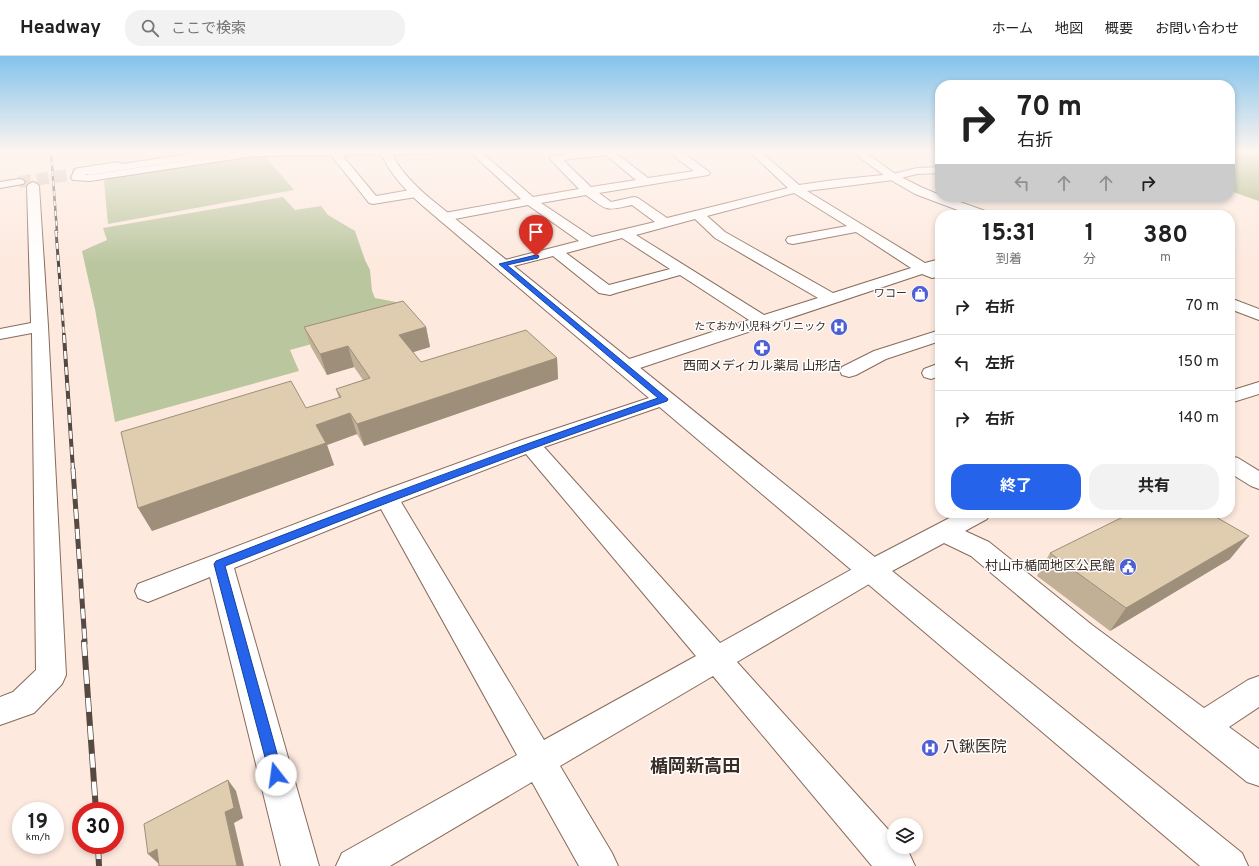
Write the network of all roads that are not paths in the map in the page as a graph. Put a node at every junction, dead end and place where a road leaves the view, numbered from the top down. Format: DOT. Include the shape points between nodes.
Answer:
graph roads {
  1 [pos="26,189"];
  2 [pos="364,189"];
  3 [pos="412,189"];
  4 [pos="516,189"];
  5 [pos="586,189"];
  6 [pos="602,189"];
  7 [pos="796,189"];
  8 [pos="915,189"];
  9 [pos="588,191"];
  10 [pos="416,193"];
  11 [pos="935,197"];
  12 [pos="530,201"];
  13 [pos="948,202"];
  14 [pos="970,210"];
  15 [pos="697,214"];
  16 [pos="444,217"];
  17 [pos="664,222"];
  18 [pos="810,227"];
  19 [pos="859,228"];
  20 [pos="624,233"];
  21 [pos="822,235"];
  22 [pos="793,240"];
  23 [pos="590,242"];
  24 [pos="555,251"];
  25 [pos="502,264"];
  26 [pos="935,265"];
  27 [pos="923,269"];
  28 [pos="683,270"];
  29 [pos="935,276"];
  30 [pos="832,298"];
  31 [pos="1235,305"];
  32 [pos="1259,315"];
  33 [pos="762,322"];
  34 [pos="40,326"];
  35 [pos="0,334"];
  36 [pos="935,336"];
  37 [pos="624,367"];
  38 [pos="849,371"];
  39 [pos="1259,388"];
  40 [pos="1235,395"];
  41 [pos="664,399"];
  42 [pos="530,445"];
  43 [pos="1235,466"];
  44 [pos="1259,481"];
  45 [pos="386,498"];
  46 [pos="970,518"];
  47 [pos="943,532"];
  48 [pos="220,564"];
  49 [pos="872,570"];
  50 [pos="148,590"];
  51 [pos="716,658"];
  52 [pos="1259,690"];
  53 [pos="0,711"];
  54 [pos="1203,726"];
  55 [pos="538,761"];
  56 [pos="1259,770"];
  57 [pos="300,866"];
  58 [pos="355,866"];
  59 [pos="599,866"];
  60 [pos="896,866"];
  61 [pos="1229,866"];
  1 -- 34 [label="street"];
  2 -- 10 [label="street" via="373,200"];
  3 -- 10 [label="street"];
  4 -- 12 [label="street"];
  5 -- 9 [label="street"];
  6 -- 9 [label="street"];
  7 -- 15 [label="street"];
  7 -- 19 [label="street"];
  8 -- 11 [label="street"];
  9 -- 12 [label="street"];
  9 -- 17 [label="street" via="608,206 634,201"];
  10 -- 16 [label="street"];
  12 -- 16 [label="street"];
  12 -- 23 [label="street"];
  13 -- 14 [label="street"];
  15 -- 17 [label="street"];
  15 -- 30 [label="street" via="720,235"];
  16 -- 25 [label="street"];
  17 -- 20 [label="street"];
  18 -- 21 [label="street"];
  19 -- 21 [label="street"];
  19 -- 27 [label="street"];
  20 -- 23 [label="street"];
  20 -- 28 [label="street"];
  21 -- 22 [label="street"];
  23 -- 24 [label="street"];
  24 -- 25 [label="street"];
  24 -- 28 [label="street" via="605,290"];
  25 -- 37 [label="street"];
  26 -- 27 [label="street"];
  27 -- 29 [label="street"];
  27 -- 30 [label="street"];
  28 -- 33 [label="street"];
  30 -- 33 [label="street"];
  31 -- 32 [label="street"];
  33 -- 37 [label="street"];
  34 -- 35 [label="street"];
  34 -- 53 [label="street" via="51,674 22,703"];
  36 -- 38 [label="street" via="880,355"];
  37 -- 41 [label="street"];
  39 -- 40 [label="street"];
  41 -- 42 [label="street"];
  41 -- 49 [label="street"];
  42 -- 45 [label="street"];
  42 -- 51 [label="street"];
  43 -- 44 [label="street"];
  45 -- 48 [label="street"];
  45 -- 55 [label="street"];
  46 -- 47 [label="street"];
  47 -- 49 [label="street"];
  47 -- 54 [label="street" via="980,549 1082,633"];
  48 -- 50 [label="street"];
  48 -- 57 [label="street"];
  49 -- 51 [label="street"];
  49 -- 61 [label="street"];
  51 -- 55 [label="street"];
  51 -- 60 [label="street"];
  52 -- 54 [label="street"];
  54 -- 56 [label="street"];
  55 -- 58 [label="street"];
  55 -- 59 [label="street"];
}
